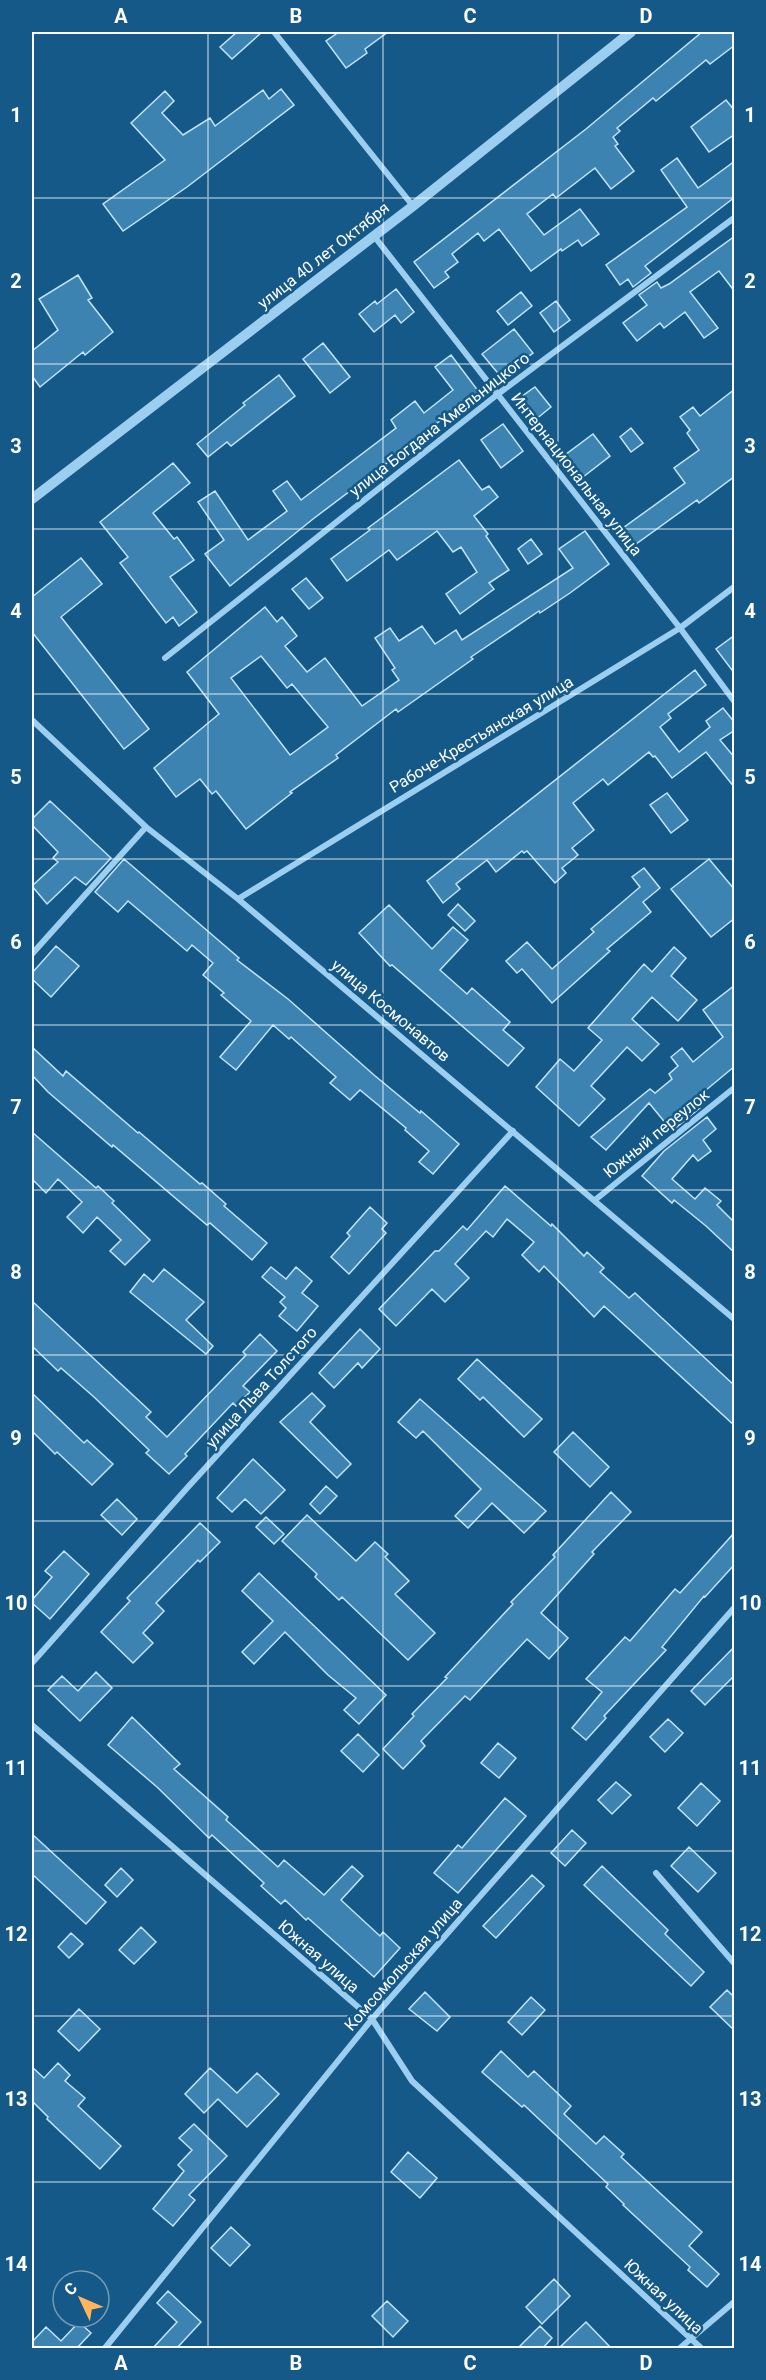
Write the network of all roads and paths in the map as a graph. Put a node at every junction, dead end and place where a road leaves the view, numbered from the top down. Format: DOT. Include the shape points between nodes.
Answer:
graph roads {
  1 [pos="274,32"];
  2 [pos="631,32"];
  3 [pos="413,206"];
  4 [pos="735,218"];
  5 [pos="374,236"];
  6 [pos="498,394"];
  7 [pos="32,499"];
  8 [pos="735,587"];
  9 [pos="680,628"];
  10 [pos="165,658"];
  11 [pos="735,701"];
  12 [pos="32,720"];
  13 [pos="146,827"];
  14 [pos="238,899"];
  15 [pos="32,954"];
  16 [pos="735,1088"];
  17 [pos="513,1131"];
  18 [pos="595,1200"];
  19 [pos="735,1319"];
  20 [pos="735,1608"];
  21 [pos="32,1663"];
  22 [pos="32,1725"];
  23 [pos="656,1873"];
  24 [pos="735,1963"];
  25 [pos="372,2019"];
  26 [pos="735,2301"];
  27 [pos="690,2339"];
  28 [pos="105,2349"];
  29 [pos="680,2349"];
  30 [pos="701,2349"];
  1 -- 3 [label="street"];
  2 -- 3 [label="street, улица 40 лет Октября"];
  3 -- 5 [label="street, улица 40 лет Октября"];
  4 -- 6 [label="street, улица Богдана Хмельницкого"];
  5 -- 6 [label="street, Интернациональная улица"];
  5 -- 7 [label="street, улица 40 лет Октября"];
  6 -- 9 [label="street, Интернациональная улица"];
  6 -- 10 [label="street, улица Богдана Хмельницкого"];
  8 -- 9 [label="street, Рабоче-Крестьянская улица"];
  9 -- 11 [label="street, Интернациональная улица"];
  9 -- 14 [label="street, Рабоче-Крестьянская улица"];
  12 -- 13 [label="street, улица Космонавтов"];
  13 -- 14 [label="street, улица Космонавтов"];
  13 -- 15 [label="street"];
  14 -- 17 [label="street, улица Космонавтов"];
  16 -- 18 [label="street, Южный переулок"];
  17 -- 18 [label="street, улица Космонавтов"];
  17 -- 21 [label="street, улица Льва Толстого"];
  18 -- 19 [label="street, улица Космонавтов"];
  20 -- 25 [label="street, Комсомольская улица"];
  22 -- 25 [label="street, Южная улица"];
  23 -- 24 [label="street"];
  25 -- 27 [label="street, Южная улица" via="412,2081"];
  25 -- 28 [label="street, Комсомольская улица"];
  26 -- 27 [label="street"];
  27 -- 29 [label="street"];
  27 -- 30 [label="street, Южная улица"];
}
